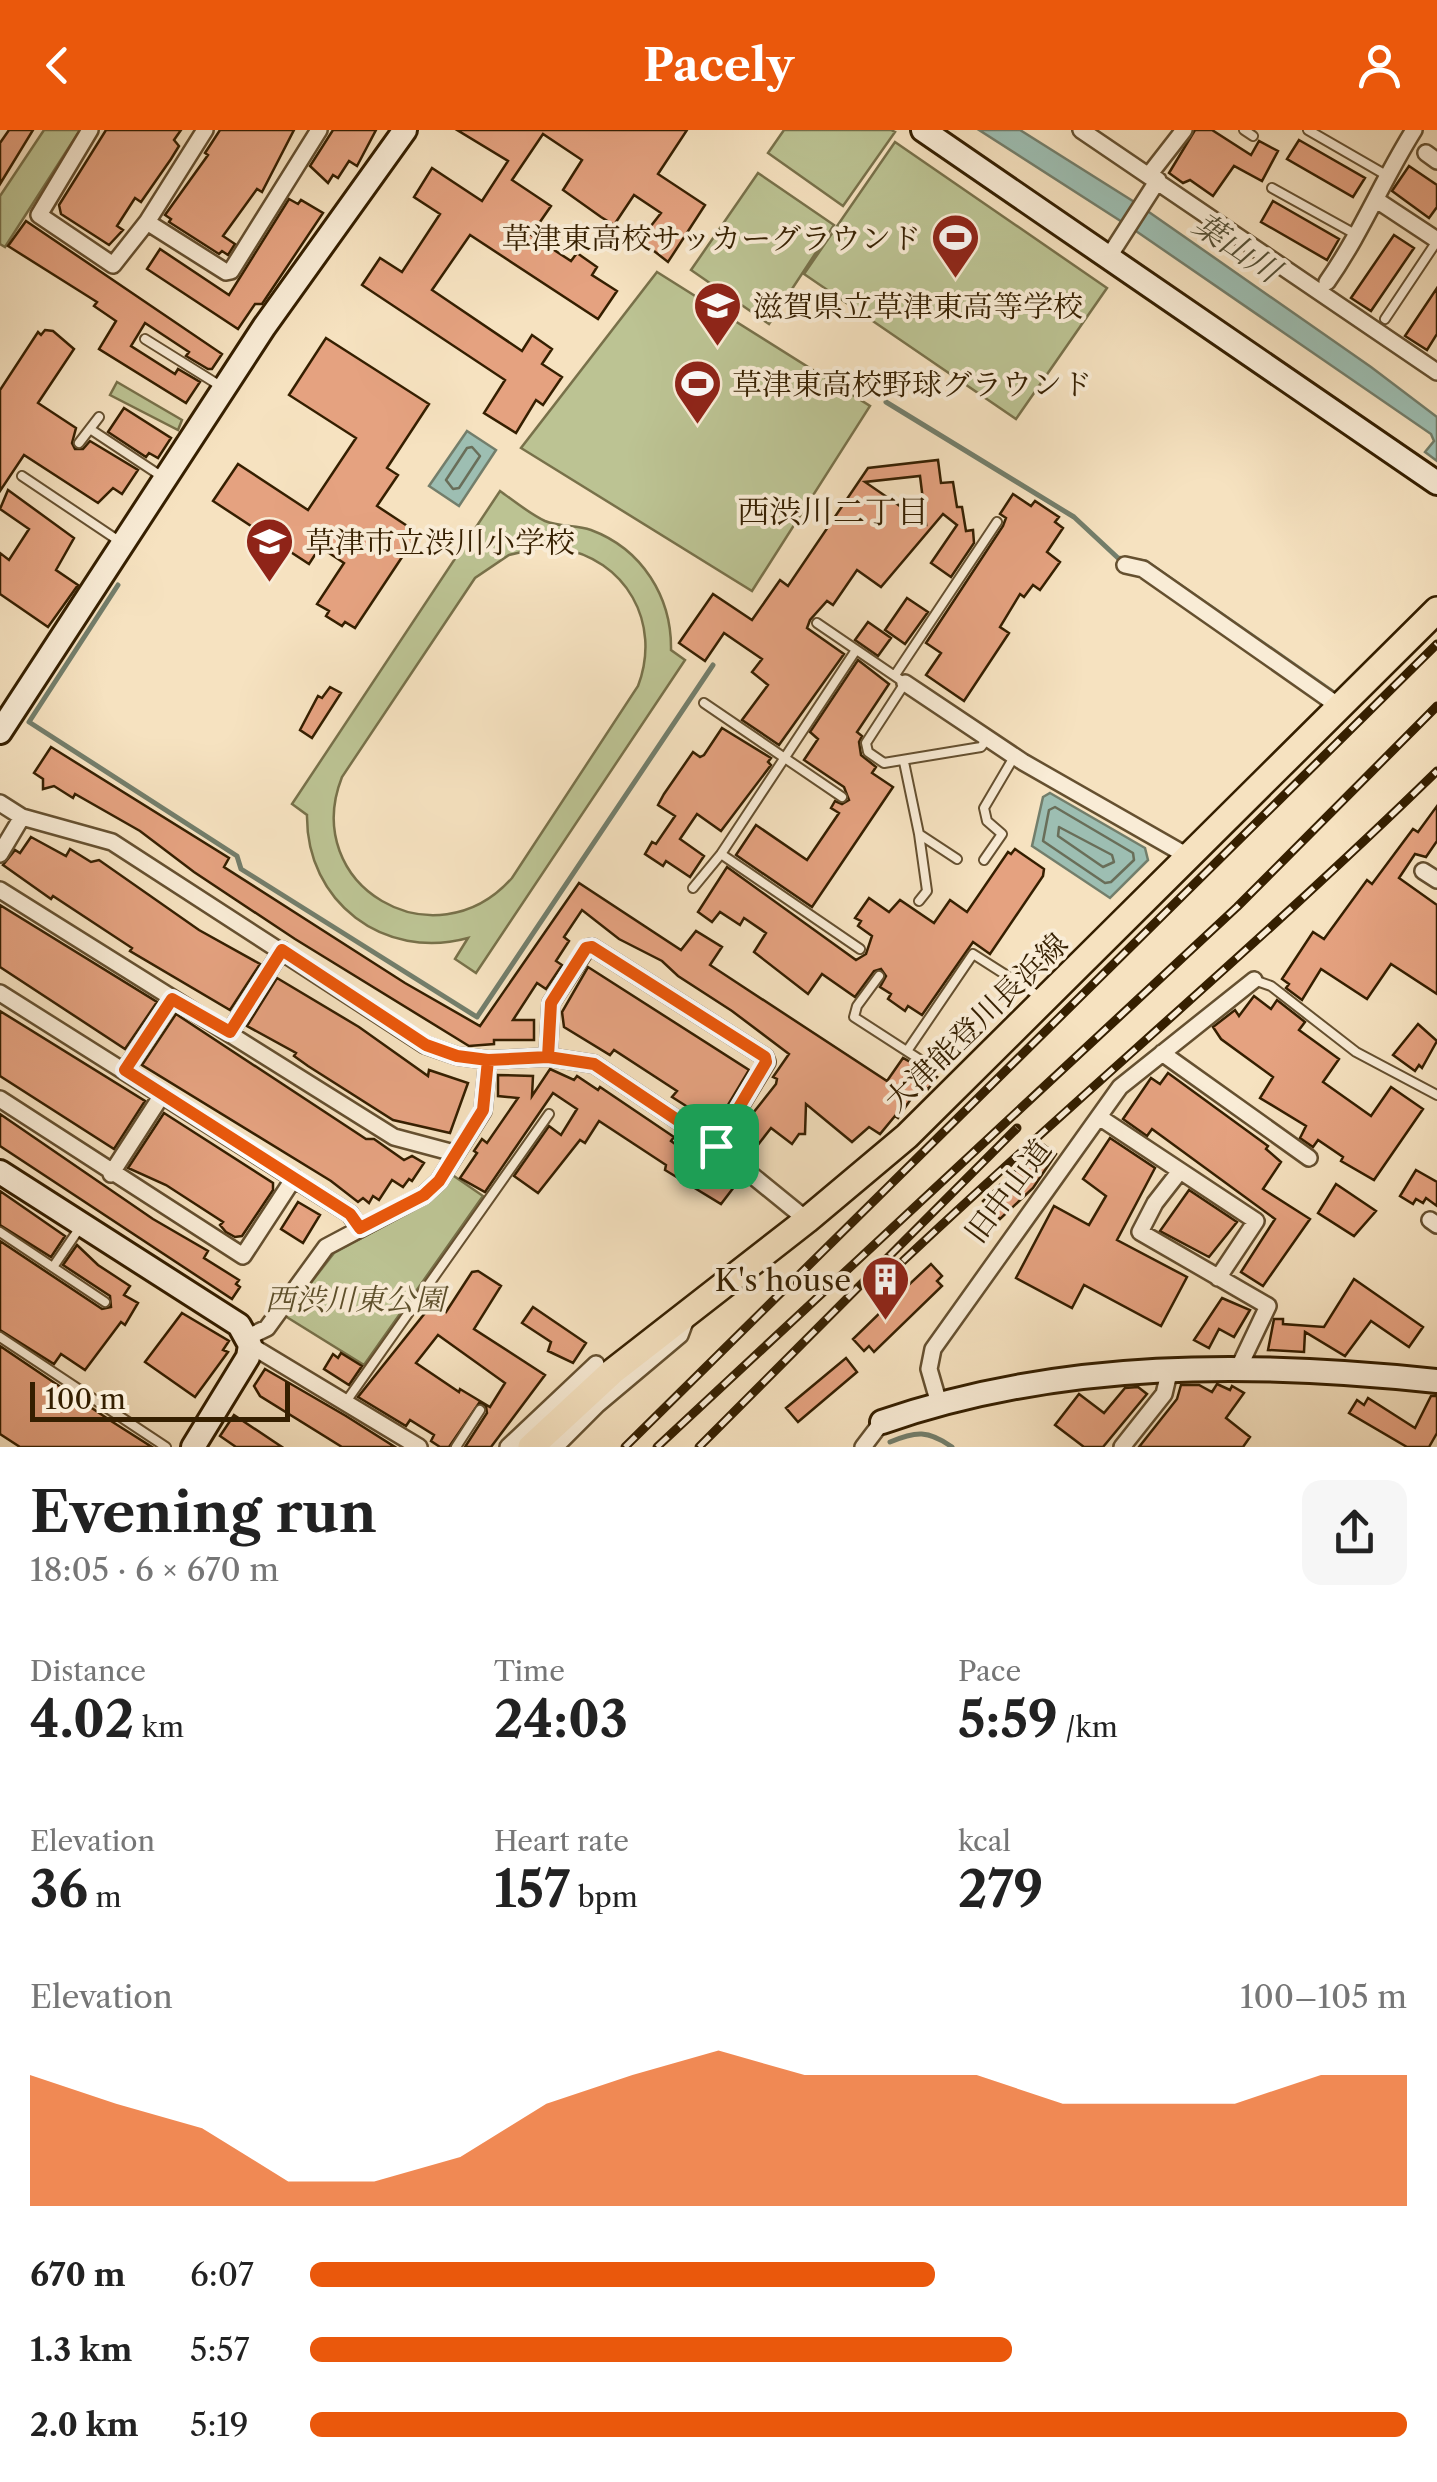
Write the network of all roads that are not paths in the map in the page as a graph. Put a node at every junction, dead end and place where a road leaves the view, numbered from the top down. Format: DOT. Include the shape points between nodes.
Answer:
graph roads {
  1 [pos="90,130"];
  2 [pos="205,130"];
  3 [pos="319,130"];
  4 [pos="405,130"];
  5 [pos="923,130"];
  6 [pos="1083,130"];
  7 [pos="1184,130"];
  8 [pos="1244,130"];
  9 [pos="1308,130"];
  10 [pos="1414,130"];
  11 [pos="1252,136"];
  12 [pos="1386,175"];
  13 [pos="1154,178"];
  14 [pos="1272,188"];
  15 [pos="1378,202"];
  16 [pos="147,222"];
  17 [pos="1359,236"];
  18 [pos="1437,240"];
  19 [pos="1108,258"];
  20 [pos="1327,282"];
  21 [pos="1385,319"];
  22 [pos="145,339"];
  23 [pos="1437,372"];
  24 [pos="224,388"];
  25 [pos="99,417"];
  26 [pos="90,429"];
  27 [pos="80,443"];
  28 [pos="22,476"];
  29 [pos="164,478"];
  30 [pos="1437,483"];
  31 [pos="996,522"];
  32 [pos="122,543"];
  33 [pos="1125,565"];
  34 [pos="1437,610"];
  35 [pos="817,623"];
  36 [pos="856,650"];
  37 [pos="900,679"];
  38 [pos="704,702"];
  39 [pos="1340,708"];
  40 [pos="0,732"];
  41 [pos="987,739"];
  42 [pos="783,757"];
  43 [pos="1014,757"];
  44 [pos="904,762"];
  45 [pos="842,797"];
  46 [pos="0,802"];
  47 [pos="22,817"];
  48 [pos="918,834"];
  49 [pos="0,854"];
  50 [pos="720,854"];
  51 [pos="956,858"];
  52 [pos="1191,858"];
  53 [pos="984,860"];
  54 [pos="693,888"];
  55 [pos="0,890"];
  56 [pos="919,901"];
  57 [pos="860,949"];
  58 [pos="282,950"];
  59 [pos="879,976"];
  60 [pos="1254,980"];
  61 [pos="0,993"];
  62 [pos="172,999"];
  63 [pos="1045,1000"];
  64 [pos="230,1032"];
  65 [pos="907,1051"];
  66 [pos="1162,1053"];
  67 [pos="548,1057"];
  68 [pos="919,1059"];
  69 [pos="488,1060"];
  70 [pos="125,1070"];
  71 [pos="162,1095"];
  72 [pos="1437,1095"];
  73 [pos="0,1099"];
  74 [pos="549,1114"];
  75 [pos="1099,1117"];
  76 [pos="716,1146"];
  77 [pos="454,1153"];
  78 [pos="1309,1158"];
  79 [pos="1180,1171"];
  80 [pos="0,1172"];
  81 [pos="112,1174"];
  82 [pos="294,1178"];
  83 [pos="807,1220"];
  84 [pos="81,1226"];
  85 [pos="360,1228"];
  86 [pos="0,1232"];
  87 [pos="53,1267"];
  88 [pos="1218,1278"];
  89 [pos="105,1302"];
  90 [pos="0,1337"];
  91 [pos="249,1341"];
  92 [pos="596,1364"];
  93 [pos="1239,1368"];
  94 [pos="1170,1369"];
  95 [pos="1437,1382"];
  96 [pos="345,1404"];
  97 [pos="940,1406"];
  98 [pos="480,1410"];
  99 [pos="882,1422"];
  100 [pos="545,1441"];
  101 [pos="198,1445"];
  102 [pos="166,1447"];
  103 [pos="419,1447"];
  104 [pos="456,1447"];
  105 [pos="508,1447"];
  106 [pos="863,1447"];
  107 [pos="1122,1447"];
  1 -- 16 [label="street" via="40,215 113,265"];
  2 -- 16 [label="street"];
  3 -- 16 [label="street" via="231,271"];
  4 -- 24 [label="street"];
  5 -- 19 [label="street"];
  6 -- 13 [label="street"];
  7 -- 13 [label="street"];
  8 -- 11 [label="lane"];
  9 -- 12 [label="lane"];
  10 -- 12 [label="street"];
  12 -- 15 [label="street"];
  13 -- 19 [label="street"];
  13 -- 23 [label="street"];
  14 -- 17 [label="lane"];
  15 -- 17 [label="street"];
  15 -- 18 [label="street"];
  17 -- 20 [label="street"];
  18 -- 21 [label="lane"];
  19 -- 30 [label="street"];
  22 -- 24 [label="lane"];
  24 -- 29 [label="street"];
  25 -- 26 [label="lane"];
  26 -- 27 [label="lane"];
  26 -- 29 [label="lane"];
  28 -- 32 [label="lane"];
  29 -- 32 [label="street"];
  31 -- 37 [label="lane"];
  32 -- 40 [label="street"];
  33 -- 39 [label="street" via="1143,569"];
  34 -- 39 [label="main road, 大津能登川長浜線"];
  35 -- 36 [label="lane"];
  36 -- 37 [label="lane"];
  36 -- 42 [label="lane"];
  37 -- 41 [label="street"];
  37 -- 44 [label="lane" via="865,748 884,763"];
  38 -- 42 [label="lane"];
  39 -- 52 [label="main road, 大津能登川長浜線"];
  41 -- 43 [label="street"];
  41 -- 44 [label="lane" via="981,747"];
  42 -- 45 [label="lane"];
  42 -- 50 [label="lane"];
  43 -- 52 [label="street"];
  43 -- 53 [label="lane" via="984,808 986,821 1002,834"];
  44 -- 48 [label="lane"];
  46 -- 47 [label="street"];
  47 -- 49 [label="street"];
  47 -- 58 [label="street" via="112,842"];
  48 -- 51 [label="lane"];
  48 -- 56 [label="lane" via="927,890"];
  50 -- 54 [label="lane"];
  50 -- 57 [label="lane"];
  52 -- 63 [label="main road, 大津能登川長浜線"];
  55 -- 62 [label="street"];
  58 -- 64 [label="street"];
  58 -- 69 [label="street" via="426,1045"];
  59 -- 65 [label="lane" via="854,1017"];
  60 -- 66 [label="street, 旧中山道"];
  60 -- 72 [label="lane" via="1356,1052"];
  61 -- 70 [label="street"];
  62 -- 64 [label="street"];
  62 -- 70 [label="street"];
  63 -- 65 [label="lane" via="973,954"];
  63 -- 83 [label="main road, 大津能登川長浜線" via="907,1136"];
  64 -- 77 [label="street" via="394,1137"];
  65 -- 68 [label="lane"];
  66 -- 75 [label="street, 旧中山道" via="1120,1087"];
  66 -- 78 [label="street"];
  67 -- 69 [label="street"];
  67 -- 76 [label="street" via="594,1064"];
  67 -- 76 [label="street" via="551,1003 592,947 765,1057"];
  69 -- 77 [label="street" via="483,1110"];
  70 -- 71 [label="street"];
  71 -- 81 [label="street"];
  71 -- 82 [label="street"];
  73 -- 81 [label="street"];
  74 -- 96 [label="lane"];
  75 -- 79 [label="street"];
  75 -- 97 [label="street, 旧中山道" via="932,1349 929,1370"];
  76 -- 83 [label="street"];
  77 -- 85 [label="street" via="424,1195"];
  79 -- 88 [label="street" via="1256,1221"];
  79 -- 88 [label="street" via="1140,1232"];
  80 -- 84 [label="street"];
  81 -- 82 [label="street" via="243,1256"];
  82 -- 85 [label="street" via="350,1214"];
  83 -- 100 [label="main road, 大津能登川長浜線" via="689,1311"];
  84 -- 87 [label="lane"];
  84 -- 91 [label="street" via="238,1325"];
  85 -- 91 [label="street" via="326,1247 268,1328"];
  86 -- 87 [label="lane"];
  87 -- 89 [label="lane"];
  88 -- 93 [label="street" via="1268,1306"];
  90 -- 102 [label="lane"];
  91 -- 96 [label="street"];
  91 -- 101 [label="street" via="248,1357"];
  92 -- 105 [label="street"];
  93 -- 94 [label="street"];
  93 -- 95 [label="street" via="1310,1368"];
  94 -- 97 [label="street" via="1057,1381"];
  94 -- 107 [label="street" via="1164,1394"];
  96 -- 103 [label="street"];
  97 -- 99 [label="street"];
  98 -- 104 [label="lane"];
  99 -- 106 [label="street"];
}
